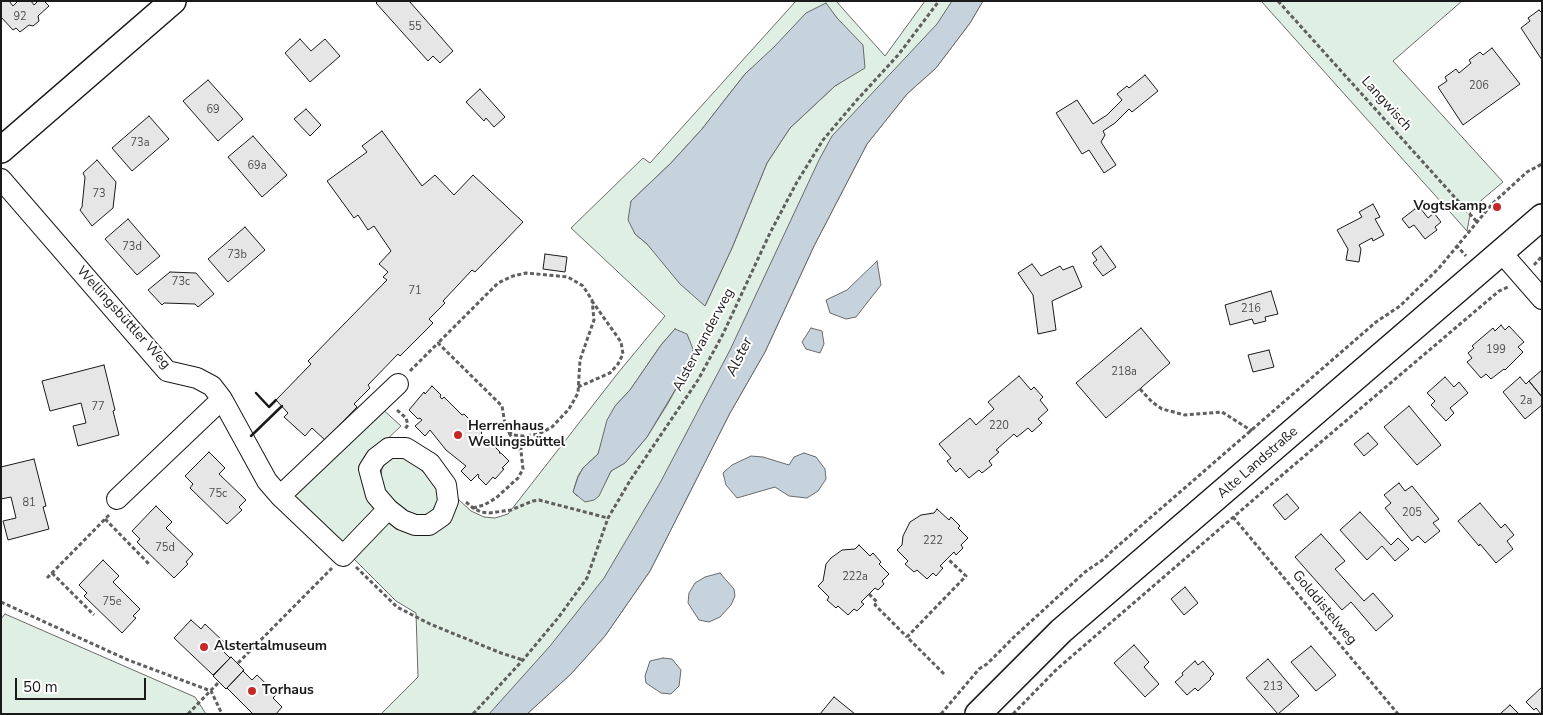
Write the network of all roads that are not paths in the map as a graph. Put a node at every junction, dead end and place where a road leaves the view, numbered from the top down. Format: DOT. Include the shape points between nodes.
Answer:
graph roads {
  1 [pos="173,1"];
  2 [pos="1,150"];
  3 [pos="1,180"];
  4 [pos="1542,217"];
  5 [pos="1501,252"];
  6 [pos="1542,299"];
  7 [pos="391,391"];
  8 [pos="222,400"];
  9 [pos="280,496"];
  10 [pos="117,499"];
  11 [pos="388,509"];
  12 [pos="978,714"];
  1 -- 2 [label="main road"];
  3 -- 8 [label="street, Wellingsbüttler Weg" via="167,371 197,378 212,386"];
  4 -- 5 [label="main road, Alte Landstraße"];
  5 -- 6 [label="street"];
  5 -- 12 [label="main road, Alte Landstraße" via="1061,631"];
  7 -- 9 [label="street"];
  8 -- 9 [label="street, Wellingsbüttler Weg" via="267,481"];
  8 -- 10 [label="street"];
  9 -- 11 [label="street, Wellingsbüttler Weg" via="343,556"];
  11 -- 11 [label="street" via="415,526 429,525 442,516 448,501 446,484 430,463 406,448 389,448 376,458 369,469 376,495"];
}
